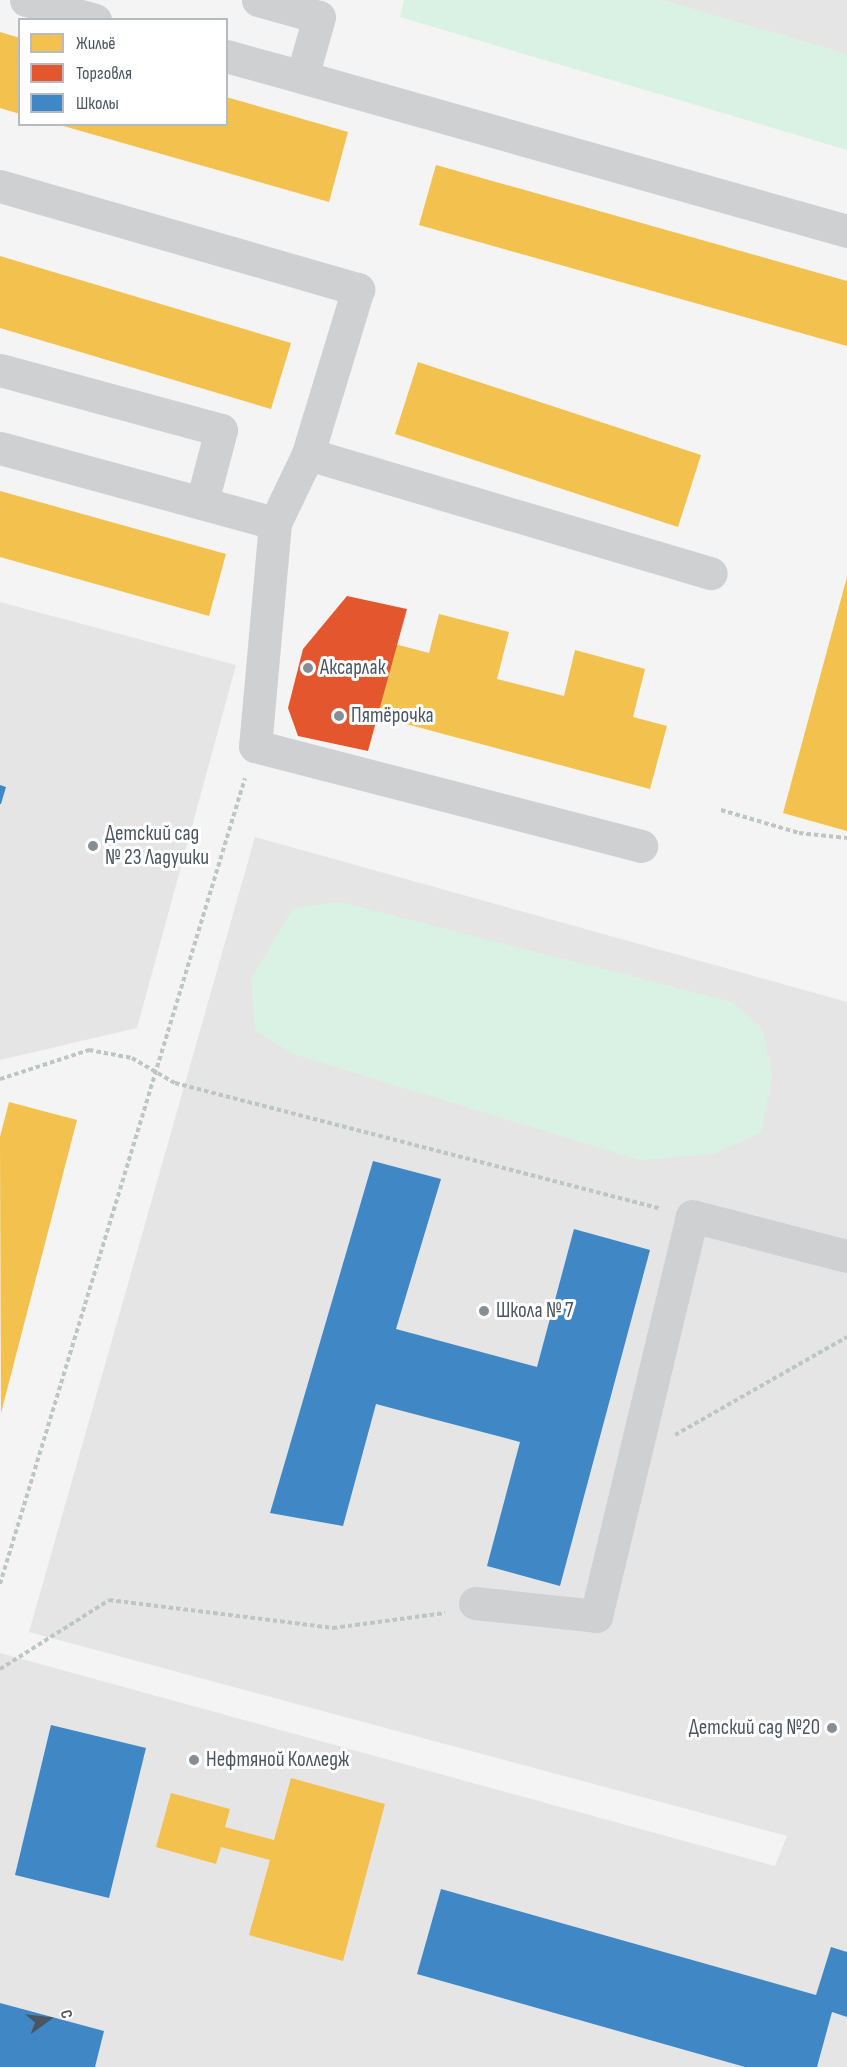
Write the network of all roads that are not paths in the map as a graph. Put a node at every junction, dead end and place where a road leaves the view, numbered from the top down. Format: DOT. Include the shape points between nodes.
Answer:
graph roads {
  1 [pos="26,0"];
  2 [pos="258,0"];
  3 [pos="88,18"];
  4 [pos="228,57"];
  5 [pos="302,76"];
  6 [pos="0,186"];
  7 [pos="847,231"];
  8 [pos="0,370"];
  9 [pos="0,448"];
  10 [pos="308,454"];
  11 [pos="202,502"];
  12 [pos="275,523"];
  13 [pos="711,573"];
  14 [pos="641,846"];
  15 [pos="847,1256"];
  16 [pos="475,1604"];
  1 -- 3 [label="lane"];
  2 -- 5 [label="lane" via="319,17"];
  4 -- 5 [label="lane"];
  5 -- 7 [label="lane"];
  6 -- 10 [label="lane" via="358,289"];
  8 -- 11 [label="lane" via="221,430"];
  9 -- 11 [label="lane"];
  10 -- 12 [label="lane"];
  10 -- 13 [label="lane"];
  11 -- 12 [label="lane"];
  12 -- 14 [label="lane" via="255,746"];
  15 -- 16 [label="lane" via="692,1216 596,1616"];
}
